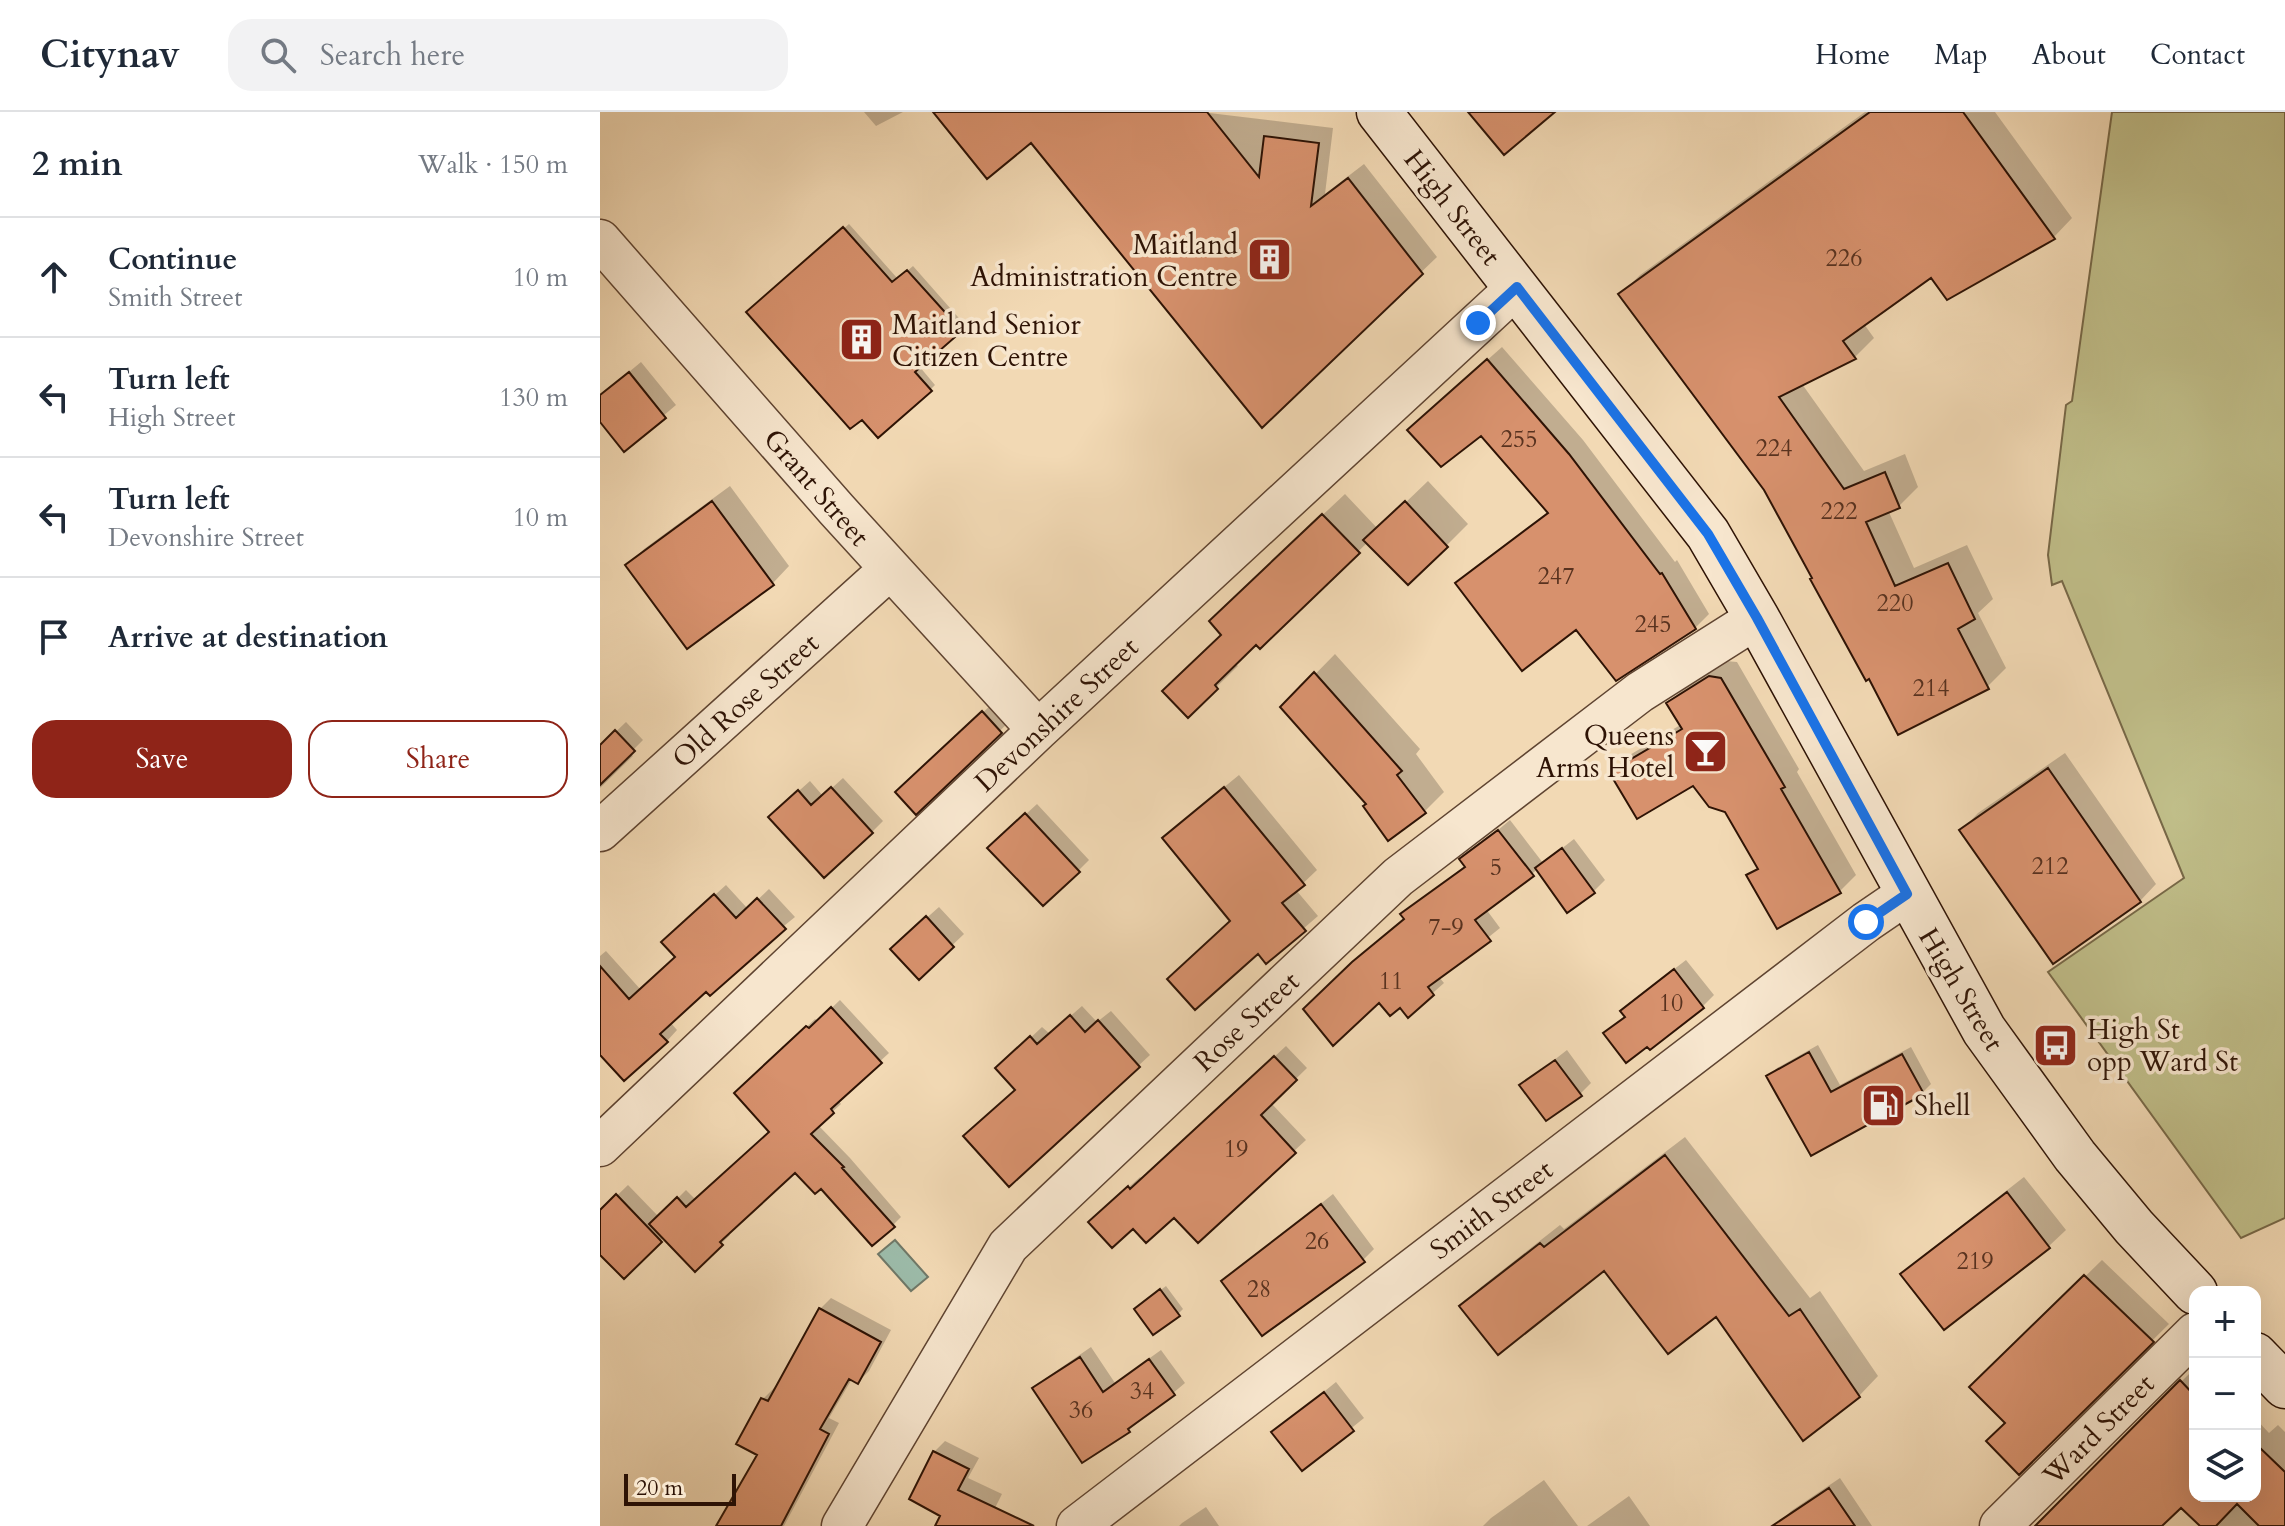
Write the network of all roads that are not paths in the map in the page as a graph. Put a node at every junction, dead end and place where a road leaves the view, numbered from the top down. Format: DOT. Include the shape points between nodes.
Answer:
graph roads {
  1 [pos="1379,112"];
  2 [pos="600,240"];
  3 [pos="1517,287"];
  4 [pos="890,569"];
  5 [pos="1757,618"];
  6 [pos="1038,730"];
  7 [pos="600,831"];
  8 [pos="1907,894"];
  9 [pos="600,1146"];
  10 [pos="2189,1286"];
  11 [pos="2189,1339"];
  12 [pos="2258,1358"];
  13 [pos="2285,1386"];
  14 [pos="846,1524"];
  15 [pos="1077,1526"];
  16 [pos="2000,1526"];
  1 -- 3 [label="main road, High Street"];
  2 -- 4 [label="street, Grant Street"];
  3 -- 5 [label="main road, High Street" via="1708,534"];
  3 -- 6 [label="street, Devonshire Street"];
  4 -- 6 [label="street, Grant Street"];
  4 -- 7 [label="street, Old Rose Street"];
  5 -- 8 [label="main road, High Street"];
  5 -- 14 [label="street, Rose Street" via="1640,692 1398,877 1008,1246"];
  6 -- 9 [label="street, Devonshire Street"];
  8 -- 10 [label="main road, High Street" via="1984,1030 2030,1098 2134,1227"];
  8 -- 15 [label="street, Smith Street"];
  11 -- 16 [label="street, Ward Street"];
  12 -- 13 [label="main road"];
}
